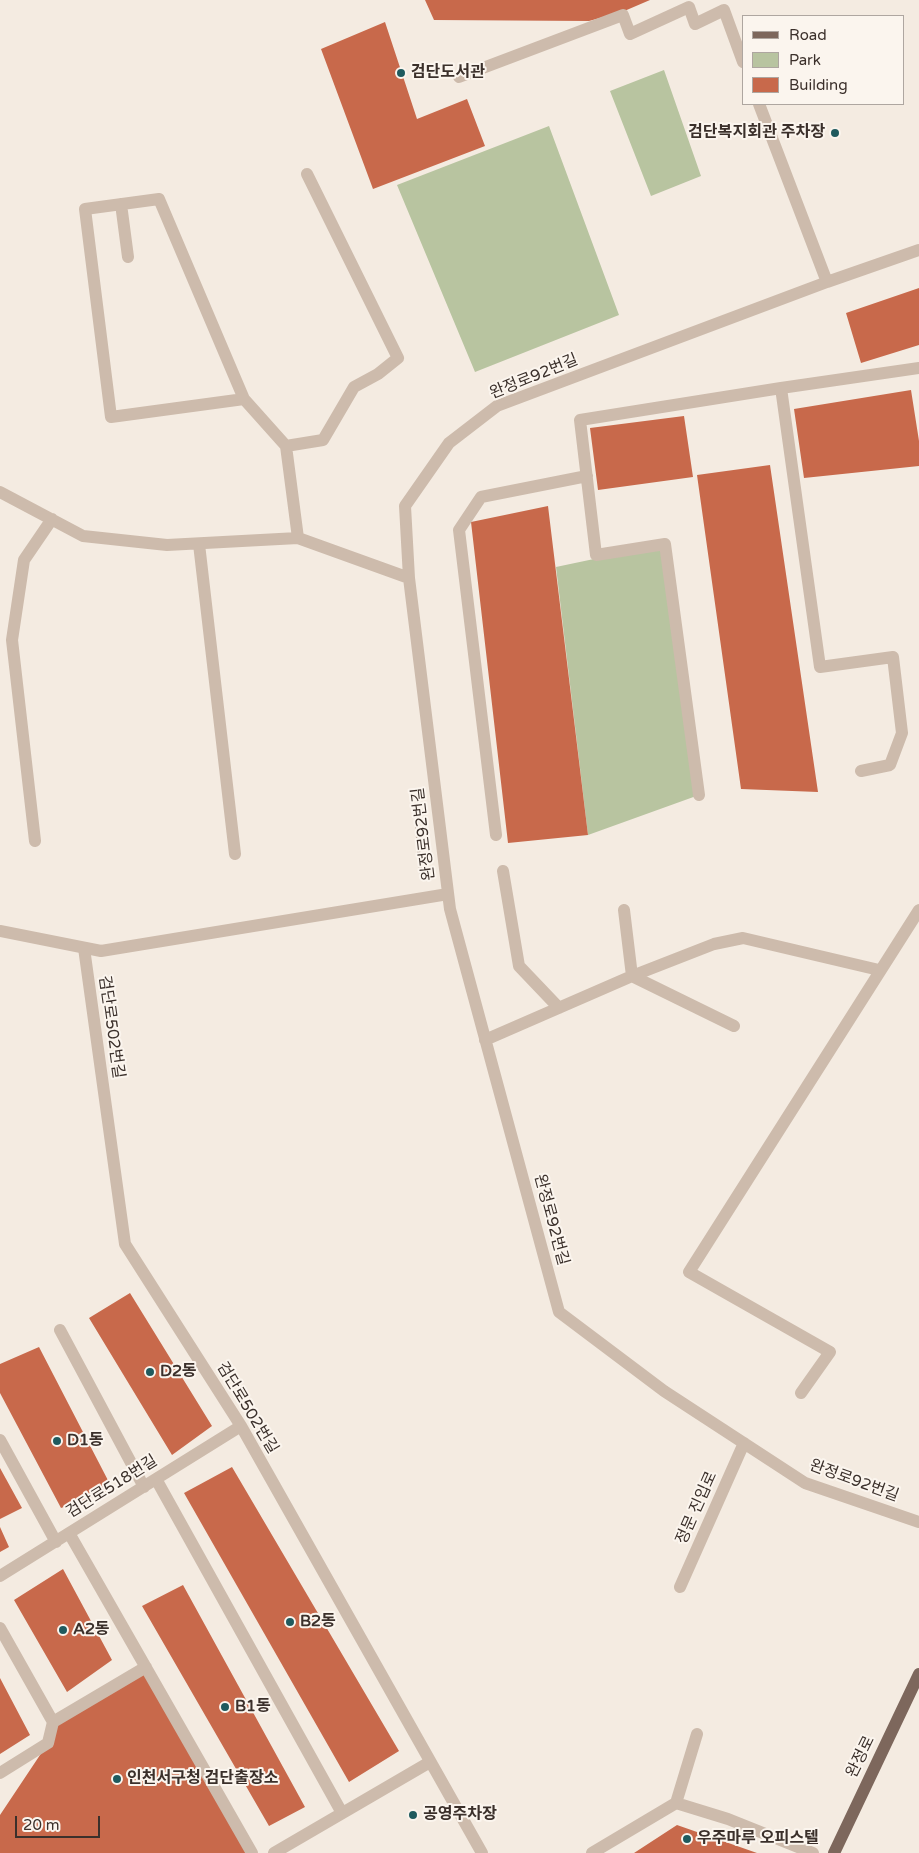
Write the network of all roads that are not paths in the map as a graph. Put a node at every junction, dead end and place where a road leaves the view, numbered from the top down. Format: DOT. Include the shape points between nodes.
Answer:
graph roads {
  1 [pos="742,59"];
  2 [pos="459,78"];
  3 [pos="759,105"];
  4 [pos="307,174"];
  5 [pos="121,204"];
  6 [pos="919,250"];
  7 [pos="128,257"];
  8 [pos="827,282"];
  9 [pos="919,368"];
  10 [pos="781,388"];
  11 [pos="244,399"];
  12 [pos="286,446"];
  13 [pos="587,476"];
  14 [pos="0,492"];
  15 [pos="52,519"];
  16 [pos="298,538"];
  17 [pos="199,544"];
  18 [pos="409,578"];
  19 [pos="861,771"];
  20 [pos="699,795"];
  21 [pos="496,835"];
  22 [pos="35,841"];
  23 [pos="235,854"];
  24 [pos="503,871"];
  25 [pos="448,894"];
  26 [pos="624,910"];
  27 [pos="918,915"];
  28 [pos="0,931"];
  29 [pos="84,948"];
  30 [pos="879,970"];
  31 [pos="632,976"];
  32 [pos="559,1008"];
  33 [pos="734,1026"];
  34 [pos="486,1040"];
  35 [pos="60,1330"];
  36 [pos="801,1393"];
  37 [pos="242,1426"];
  38 [pos="0,1440"];
  39 [pos="744,1443"];
  40 [pos="156,1480"];
  41 [pos="144,1487"];
  42 [pos="919,1522"];
  43 [pos="69,1533"];
  44 [pos="56,1542"];
  45 [pos="0,1576"];
  46 [pos="680,1587"];
  47 [pos="0,1628"];
  48 [pos="146,1666"];
  49 [pos="919,1674"];
  50 [pos="53,1722"];
  51 [pos="698,1734"];
  52 [pos="430,1762"];
  53 [pos="0,1773"];
  54 [pos="676,1803"];
  55 [pos="342,1813"];
  56 [pos="252,1853"];
  57 [pos="274,1853"];
  58 [pos="482,1853"];
  59 [pos="592,1853"];
  60 [pos="812,1853"];
  61 [pos="834,1853"];
  1 -- 2 [label="street" via="724,10 695,24 688,7 630,34 623,15"];
  3 -- 8 [label="street"];
  4 -- 12 [label="street" via="398,358 354,387 324,440"];
  5 -- 7 [label="street"];
  5 -- 11 [label="street" via="159,198"];
  5 -- 11 [label="street" via="85,210 111,417"];
  6 -- 8 [label="street, 완정로92번길"];
  8 -- 18 [label="street, 완정로92번길" via="497,406 449,443 405,506"];
  9 -- 10 [label="street"];
  10 -- 13 [label="street" via="580,420"];
  10 -- 19 [label="street" via="820,667 893,657 902,733 890,765"];
  11 -- 12 [label="street"];
  12 -- 16 [label="street"];
  13 -- 20 [label="street" via="596,555 665,544"];
  13 -- 21 [label="street" via="482,497 459,530"];
  14 -- 15 [label="street"];
  15 -- 17 [label="street" via="83,536 166,545"];
  15 -- 22 [label="street" via="24,560 12,640"];
  16 -- 17 [label="street"];
  16 -- 18 [label="street"];
  17 -- 23 [label="street"];
  18 -- 25 [label="street, 완정로92번길"];
  24 -- 32 [label="street" via="519,966"];
  25 -- 29 [label="street" via="100,951"];
  25 -- 34 [label="street, 완정로92번길"];
  26 -- 31 [label="street"];
  27 -- 30 [label="street"];
  28 -- 29 [label="street"];
  29 -- 37 [label="street, 검단로502번길" via="125,1244"];
  30 -- 31 [label="street" via="743,938 714,944"];
  30 -- 36 [label="street" via="689,1272 830,1352"];
  31 -- 32 [label="street"];
  31 -- 33 [label="street"];
  32 -- 34 [label="street"];
  34 -- 39 [label="street, 완정로92번길" via="559,1312 664,1391"];
  35 -- 41 [label="street"];
  37 -- 40 [label="street, 검단로518번길"];
  37 -- 52 [label="street, 검단로502번길"];
  38 -- 44 [label="street"];
  39 -- 42 [label="street, 완정로92번길" via="805,1483"];
  39 -- 46 [label="street, 정문 진입로"];
  40 -- 41 [label="street, 검단로518번길"];
  40 -- 55 [label="street"];
  41 -- 43 [label="street, 검단로518번길"];
  43 -- 44 [label="street, 검단로518번길"];
  43 -- 48 [label="street"];
  44 -- 45 [label="street, 검단로518번길"];
  47 -- 50 [label="street"];
  48 -- 50 [label="street"];
  48 -- 56 [label="street"];
  49 -- 61 [label="main road, 완정로"];
  50 -- 53 [label="street" via="48,1743"];
  51 -- 54 [label="street"];
  52 -- 55 [label="street"];
  52 -- 58 [label="street, 검단로502번길"];
  54 -- 59 [label="street"];
  54 -- 60 [label="street" via="728,1819"];
  55 -- 57 [label="street"];
}
